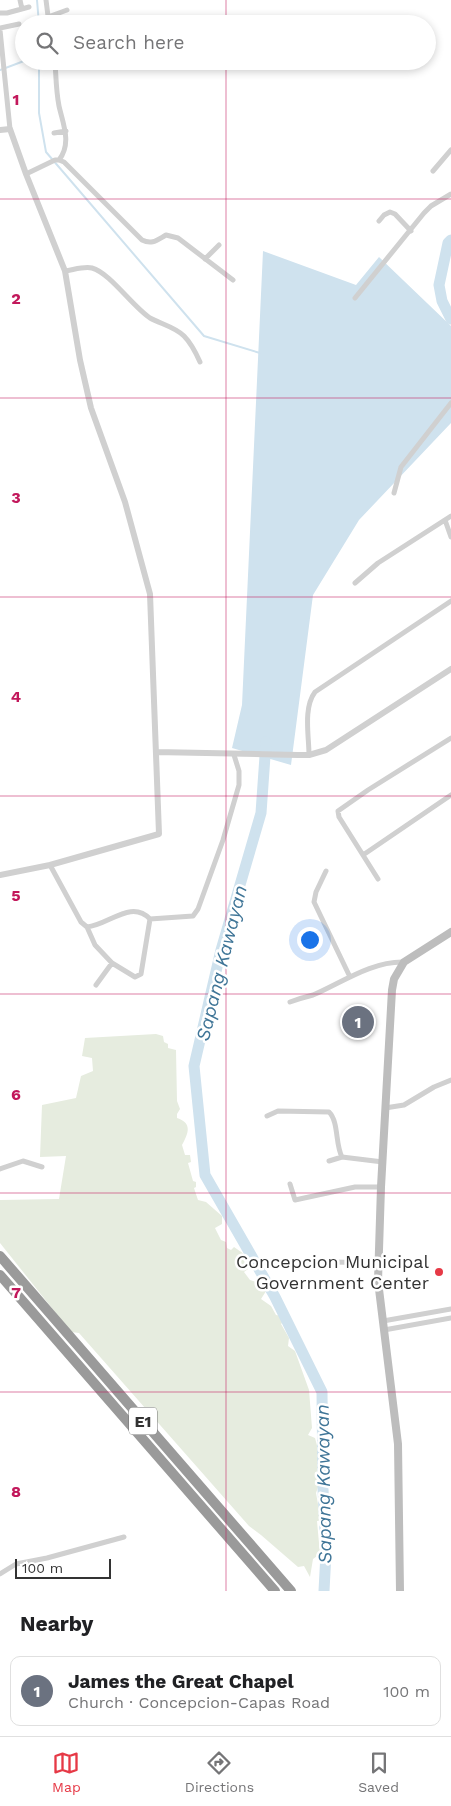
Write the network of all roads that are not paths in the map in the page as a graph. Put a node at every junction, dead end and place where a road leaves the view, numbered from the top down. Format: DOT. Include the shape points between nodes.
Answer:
graph roads {
  1 [pos="20,0"];
  2 [pos="46,0"];
  3 [pos="29,7"];
  4 [pos="22,9"];
  5 [pos="67,10"];
  6 [pos="0,13"];
  7 [pos="48,15"];
  8 [pos="53,15"];
  9 [pos="15,25"];
  10 [pos="0,30"];
  11 [pos="56,70"];
  12 [pos="10,128"];
  13 [pos="0,130"];
  14 [pos="66,131"];
  15 [pos="54,133"];
  16 [pos="451,150"];
  17 [pos="59,160"];
  18 [pos="433,171"];
  19 [pos="26,174"];
  20 [pos="451,194"];
  21 [pos="379,221"];
  22 [pos="411,231"];
  23 [pos="219,246"];
  24 [pos="205,259"];
  25 [pos="65,271"];
  26 [pos="233,280"];
  27 [pos="356,298"];
  28 [pos="200,362"];
  29 [pos="451,403"];
  30 [pos="394,493"];
  31 [pos="451,516"];
  32 [pos="444,520"];
  33 [pos="451,537"];
  34 [pos="355,583"];
  35 [pos="451,601"];
  36 [pos="451,669"];
  37 [pos="451,738"];
  38 [pos="156,752"];
  39 [pos="234,754"];
  40 [pos="309,755"];
  41 [pos="451,795"];
  42 [pos="363,855"];
  43 [pos="50,865"];
  44 [pos="326,871"];
  45 [pos="0,875"];
  46 [pos="378,879"];
  47 [pos="150,919"];
  48 [pos="87,927"];
  49 [pos="451,932"];
  50 [pos="404,962"];
  51 [pos="112,963"];
  52 [pos="350,977"];
  53 [pos="96,985"];
  54 [pos="290,1002"];
  55 [pos="451,1080"];
  56 [pos="385,1108"];
  57 [pos="267,1116"];
  58 [pos="342,1157"];
  59 [pos="329,1161"];
  60 [pos="383,1162"];
  61 [pos="42,1167"];
  62 [pos="0,1169"];
  63 [pos="290,1184"];
  64 [pos="381,1187"];
  65 [pos="0,1256"];
  66 [pos="333,1262"];
  67 [pos="379,1264"];
  68 [pos="0,1275"];
  69 [pos="451,1310"];
  70 [pos="451,1318"];
  71 [pos="383,1320"];
  72 [pos="384,1330"];
  73 [pos="124,1538"];
  74 [pos="0,1574"];
  75 [pos="289,1588"];
  76 [pos="275,1591"];
  77 [pos="400,1591"];
  1 -- 4 [label="street"];
  2 -- 7 [label="street"];
  3 -- 4 [label="street"];
  4 -- 6 [label="street"];
  5 -- 8 [label="street"];
  9 -- 10 [label="street"];
  10 -- 12 [label="street"];
  11 -- 14 [label="street" via="59,105"];
  12 -- 13 [label="street"];
  12 -- 19 [label="street"];
  14 -- 15 [label="street"];
  14 -- 17 [label="street" via="66,143"];
  16 -- 18 [label="street"];
  17 -- 19 [label="street"];
  17 -- 24 [label="street" via="79,175 142,240 148,243 166,235 172,236"];
  19 -- 25 [label="street"];
  20 -- 22 [label="street" via="431,206"];
  21 -- 22 [label="street" via="390,212"];
  22 -- 27 [label="street"];
  23 -- 24 [label="street"];
  24 -- 26 [label="street"];
  25 -- 28 [label="street" via="87,268 99,271 139,309 184,336"];
  25 -- 38 [label="street" via="91,408 125,502 150,594"];
  29 -- 30 [label="street" via="401,467"];
  31 -- 32 [label="street"];
  32 -- 33 [label="street"];
  32 -- 34 [label="street" via="378,563"];
  35 -- 40 [label="street" via="315,692 308,713"];
  36 -- 40 [label="street" via="326,750"];
  37 -- 42 [label="street" via="338,811 339,818"];
  38 -- 39 [label="street"];
  38 -- 43 [label="street" via="160,834"];
  39 -- 40 [label="street"];
  39 -- 47 [label="street" via="239,785 198,909 194,916 185,918"];
  41 -- 42 [label="street"];
  42 -- 46 [label="street"];
  43 -- 45 [label="street"];
  43 -- 48 [label="street" via="81,922"];
  44 -- 52 [label="street" via="314,902"];
  47 -- 48 [label="street" via="145,913 129,911"];
  47 -- 51 [label="street" via="141,974 135,977"];
  48 -- 51 [label="street" via="95,945"];
  49 -- 50 [label="main road"];
  50 -- 52 [label="street" via="393,962"];
  50 -- 56 [label="main road" via="392,990"];
  51 -- 53 [label="street"];
  52 -- 54 [label="street"];
  55 -- 56 [label="street" via="404,1105"];
  56 -- 60 [label="main road"];
  57 -- 58 [label="street" via="278,1112 328,1112"];
  58 -- 59 [label="street"];
  58 -- 60 [label="street"];
  60 -- 64 [label="main road"];
  61 -- 62 [label="street" via="23,1162"];
  63 -- 64 [label="street" via="295,1200 356,1187"];
  64 -- 67 [label="main road"];
  65 -- 75 [label="highway, E1"];
  66 -- 67 [label="street"];
  67 -- 71 [label="main road"];
  68 -- 76 [label="highway, E1"];
  69 -- 71 [label="street"];
  70 -- 72 [label="street"];
  71 -- 72 [label="main road"];
  72 -- 77 [label="main road" via="398,1444"];
  73 -- 74 [label="street" via="16,1564"];
}
